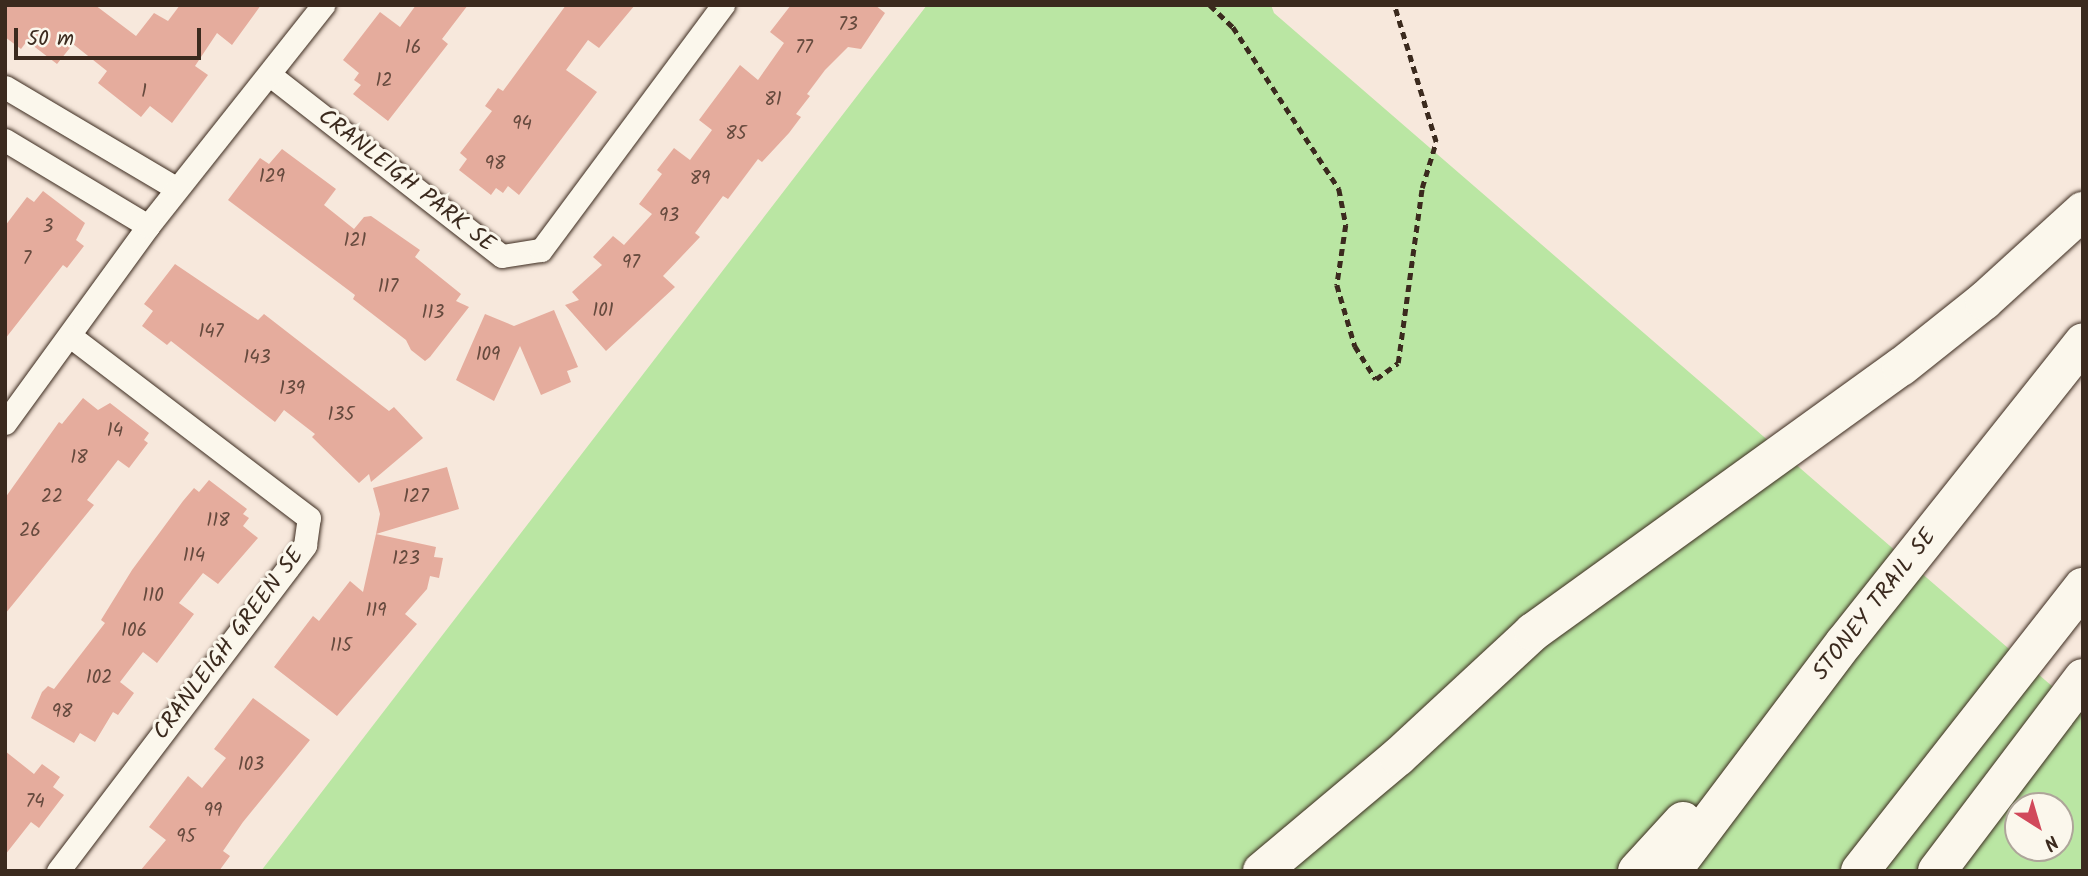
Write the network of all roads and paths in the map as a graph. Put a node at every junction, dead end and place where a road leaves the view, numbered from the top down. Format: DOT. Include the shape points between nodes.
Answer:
graph roads {
  1 [pos="323,5"];
  2 [pos="723,5"];
  3 [pos="1210,5"];
  4 [pos="1394,5"];
  5 [pos="270,75"];
  6 [pos="5,87"];
  7 [pos="5,139"];
  8 [pos="176,188"];
  9 [pos="2083,211"];
  10 [pos="148,226"];
  11 [pos="70,335"];
  12 [pos="2083,343"];
  13 [pos="5,423"];
  14 [pos="2083,587"];
  15 [pos="1844,643"];
  16 [pos="2083,677"];
  17 [pos="58,871"];
  18 [pos="1262,871"];
  19 [pos="1637,871"];
  20 [pos="1672,871"];
  21 [pos="1860,871"];
  22 [pos="1937,871"];
  1 -- 5 [label="street"];
  2 -- 5 [label="street, CRANLEIGH PARK SE" via="541,250 502,256"];
  3 -- 4 [label="path" via="1233,27 1339,189 1346,225 1337,285 1355,346 1376,379 1398,363 1422,188 1436,142"];
  5 -- 8 [label="street"];
  6 -- 8 [label="street"];
  7 -- 10 [label="street"];
  8 -- 10 [label="street"];
  9 -- 18 [label="highway" via="1984,301 1901,367 1533,632 1398,757"];
  10 -- 11 [label="street"];
  11 -- 13 [label="street"];
  11 -- 17 [label="street, CRANLEIGH GREEN SE" via="309,517 305,545"];
  12 -- 15 [label="highway, STONEY TRAIL SE"];
  14 -- 21 [label="highway"];
  15 -- 19 [label="highway"];
  15 -- 20 [label="highway, STONEY TRAIL SE"];
  16 -- 22 [label="highway"];
}
